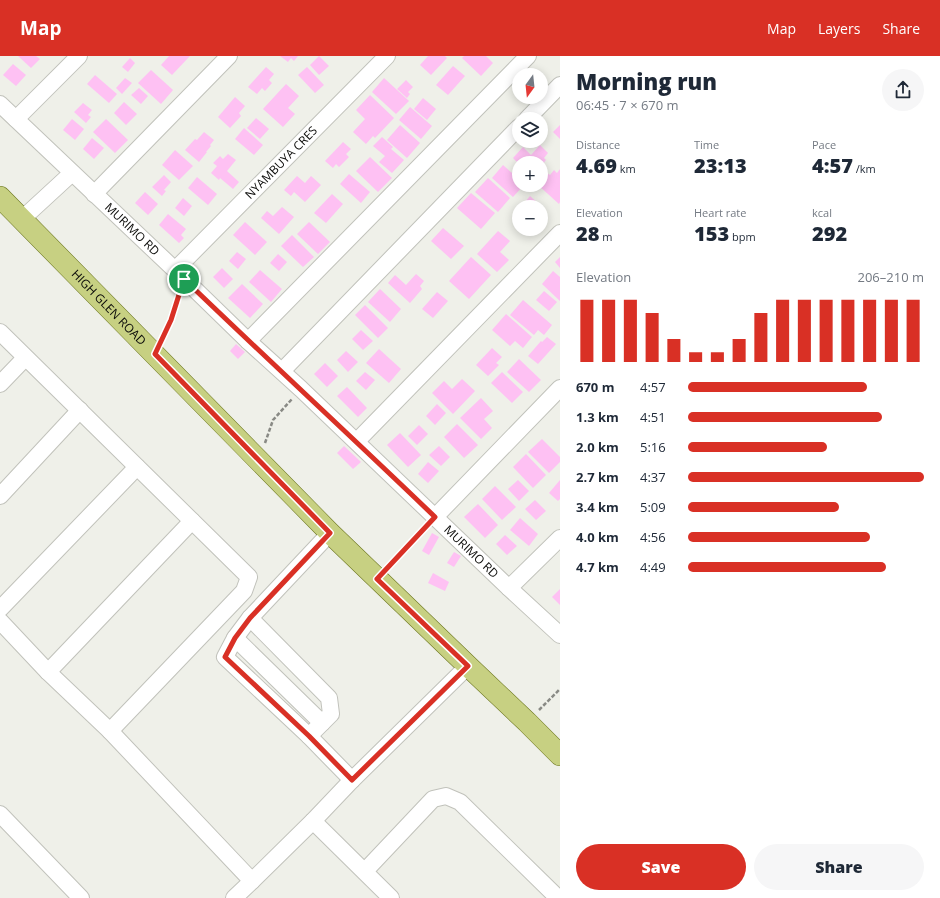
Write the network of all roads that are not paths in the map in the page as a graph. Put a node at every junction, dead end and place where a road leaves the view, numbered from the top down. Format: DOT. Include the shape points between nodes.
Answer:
graph roads {
  1 [pos="79,56"];
  2 [pos="229,56"];
  3 [pos="387,56"];
  4 [pos="528,56"];
  5 [pos="560,85"];
  6 [pos="0,104"];
  7 [pos="534,112"];
  8 [pos="16,119"];
  9 [pos="512,134"];
  10 [pos="72,173"];
  11 [pos="94,194"];
  12 [pos="0,196"];
  13 [pos="22,219"];
  14 [pos="560,233"];
  15 [pos="180,275"];
  16 [pos="0,332"];
  17 [pos="248,341"];
  18 [pos="25,358"];
  19 [pos="282,371"];
  20 [pos="0,384"];
  21 [pos="560,388"];
  22 [pos="80,410"];
  23 [pos="356,441"];
  24 [pos="137,467"];
  25 [pos="0,496"];
  26 [pos="435,517"];
  27 [pos="192,521"];
  28 [pos="330,533"];
  29 [pos="560,538"];
  30 [pos="510,588"];
  31 [pos="0,609"];
  32 [pos="250,618"];
  33 [pos="0,621"];
  34 [pos="560,634"];
  35 [pos="235,638"];
  36 [pos="468,666"];
  37 [pos="48,672"];
  38 [pos="322,723"];
  39 [pos="110,731"];
  40 [pos="309,736"];
  41 [pos="560,755"];
  42 [pos="352,780"];
  43 [pos="0,814"];
  44 [pos="313,821"];
  45 [pos="365,871"];
  46 [pos="252,881"];
  47 [pos="80,898"];
  48 [pos="234,898"];
  49 [pos="392,898"];
  50 [pos="558,898"];
  1 -- 8 [label="street"];
  2 -- 11 [label="street"];
  3 -- 15 [label="street, NYAMBUYA CRES"];
  4 -- 17 [label="street"];
  5 -- 7 [label="street"];
  6 -- 8 [label="street, MURIMO RD"];
  8 -- 10 [label="street, MURIMO RD"];
  9 -- 19 [label="street"];
  10 -- 11 [label="street, MURIMO RD"];
  10 -- 13 [label="street"];
  11 -- 15 [label="street, MURIMO RD"];
  12 -- 13 [label="main road, HIGH GLEN ROAD"];
  13 -- 28 [label="main road, HIGH GLEN ROAD"];
  14 -- 23 [label="street"];
  15 -- 17 [label="street, MURIMO RD"];
  16 -- 18 [label="street"];
  17 -- 19 [label="street, MURIMO RD"];
  18 -- 20 [label="street"];
  18 -- 22 [label="street"];
  19 -- 23 [label="street, MURIMO RD"];
  21 -- 26 [label="street"];
  22 -- 24 [label="street"];
  22 -- 25 [label="street"];
  23 -- 26 [label="street, MURIMO RD"];
  24 -- 27 [label="street"];
  24 -- 31 [label="street"];
  26 -- 30 [label="street, MURIMO RD"];
  27 -- 37 [label="street"];
  27 -- 39 [label="street" via="249,577 244,591"];
  28 -- 32 [label="street"];
  28 -- 36 [label="main road, HIGH GLEN ROAD"];
  29 -- 30 [label="street"];
  30 -- 34 [label="street, MURIMO RD"];
  32 -- 35 [label="street"];
  32 -- 38 [label="street" via="329,698 331,714"];
  33 -- 37 [label="street"];
  35 -- 38 [label="street"];
  35 -- 40 [label="street" via="225,657"];
  36 -- 41 [label="main road, HIGH GLEN ROAD"];
  36 -- 42 [label="street"];
  37 -- 39 [label="street"];
  38 -- 40 [label="street"];
  39 -- 46 [label="street"];
  40 -- 42 [label="street"];
  42 -- 44 [label="street"];
  43 -- 47 [label="street"];
  44 -- 45 [label="street"];
  44 -- 46 [label="street"];
  45 -- 49 [label="street"];
  45 -- 50 [label="street" via="433,799 446,796 460,802"];
  46 -- 48 [label="street"];
}
